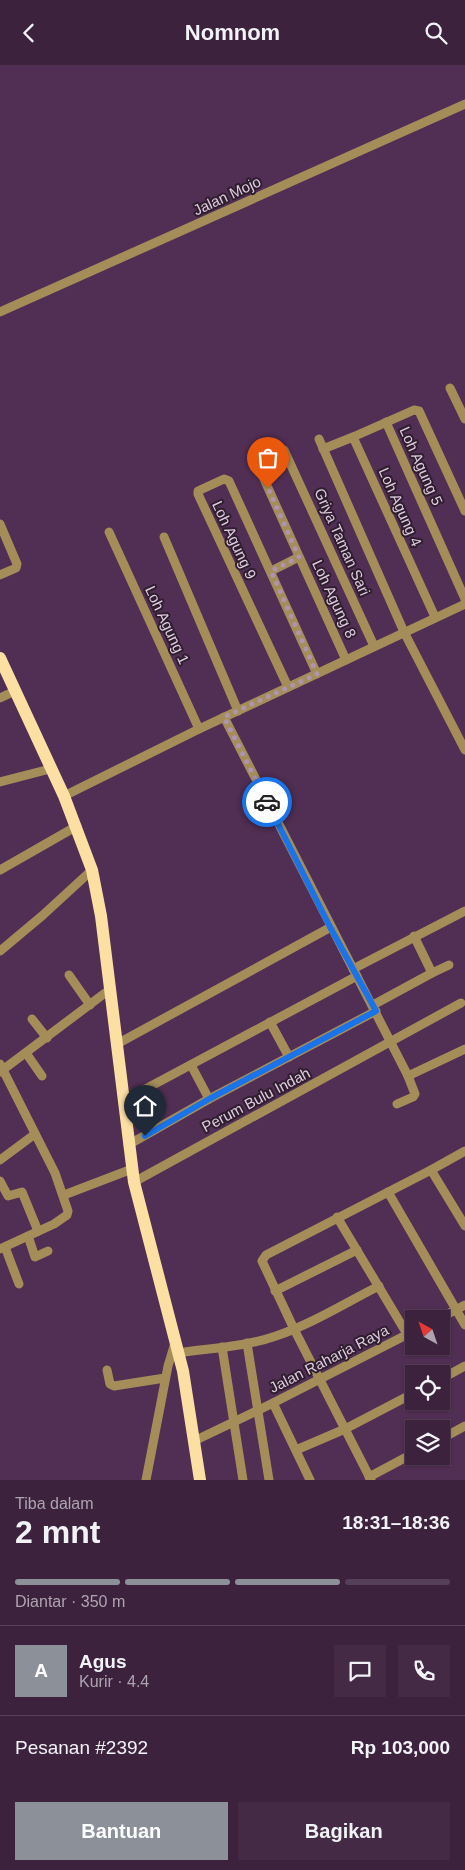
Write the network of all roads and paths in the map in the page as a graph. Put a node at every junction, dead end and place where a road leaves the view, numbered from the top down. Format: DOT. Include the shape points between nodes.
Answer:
graph roads {
  1 [pos="465,104"];
  2 [pos="0,312"];
  3 [pos="450,388"];
  4 [pos="465,419"];
  5 [pos="386,422"];
  6 [pos="353,437"];
  7 [pos="318,439"];
  8 [pos="323,449"];
  9 [pos="284,450"];
  10 [pos="259,468"];
  11 [pos="465,511"];
  12 [pos="0,524"];
  13 [pos="109,532"];
  14 [pos="164,537"];
  15 [pos="299,557"];
  16 [pos="271,571"];
  17 [pos="0,575"];
  18 [pos="465,599"];
  19 [pos="465,604"];
  20 [pos="435,617"];
  21 [pos="404,632"];
  22 [pos="374,646"];
  23 [pos="0,658"];
  24 [pos="346,660"];
  25 [pos="317,674"];
  26 [pos="288,687"];
  27 [pos="15,691"];
  28 [pos="0,698"];
  29 [pos="238,711"];
  30 [pos="224,717"];
  31 [pos="199,729"];
  32 [pos="465,750"];
  33 [pos="50,769"];
  34 [pos="0,782"];
  35 [pos="64,796"];
  36 [pos="77,827"];
  37 [pos="0,870"];
  38 [pos="92,870"];
  39 [pos="465,911"];
  40 [pos="330,927"];
  41 [pos="414,936"];
  42 [pos="0,951"];
  43 [pos="449,965"];
  44 [pos="355,973"];
  45 [pos="432,973"];
  46 [pos="69,975"];
  47 [pos="110,990"];
  48 [pos="461,1003"];
  49 [pos="90,1005"];
  50 [pos="374,1008"];
  51 [pos="32,1019"];
  52 [pos="270,1022"];
  53 [pos="47,1038"];
  54 [pos="391,1042"];
  55 [pos="117,1044"];
  56 [pos="465,1049"];
  57 [pos="26,1053"];
  58 [pos="289,1057"];
  59 [pos="190,1065"];
  60 [pos="1,1069"];
  61 [pos="408,1076"];
  62 [pos="42,1077"];
  63 [pos="209,1099"];
  64 [pos="123,1101"];
  65 [pos="397,1104"];
  66 [pos="35,1134"];
  67 [pos="128,1145"];
  68 [pos="465,1151"];
  69 [pos="0,1160"];
  70 [pos="431,1170"];
  71 [pos="133,1175"];
  72 [pos="0,1181"];
  73 [pos="388,1192"];
  74 [pos="64,1195"];
  75 [pos="465,1205"];
  76 [pos="456,1210"];
  77 [pos="337,1217"];
  78 [pos="465,1226"];
  79 [pos="38,1231"];
  80 [pos="28,1236"];
  81 [pos="2,1248"];
  82 [pos="357,1250"];
  83 [pos="48,1251"];
  84 [pos="18,1284"];
  85 [pos="379,1286"];
  86 [pos="275,1291"];
  87 [pos="465,1305"];
  88 [pos="455,1310"];
  89 [pos="450,1313"];
  90 [pos="405,1325"];
  91 [pos="465,1325"];
  92 [pos="294,1329"];
  93 [pos="405,1336"];
  94 [pos="247,1343"];
  95 [pos="222,1347"];
  96 [pos="176,1348"];
  97 [pos="465,1367"];
  98 [pos="107,1370"];
  99 [pos="450,1374"];
  100 [pos="166,1378"];
  101 [pos="319,1379"];
  102 [pos="405,1398"];
  103 [pos="273,1403"];
  104 [pos="257,1411"];
  105 [pos="234,1421"];
  106 [pos="465,1426"];
  107 [pos="345,1429"];
  108 [pos="450,1434"];
  109 [pos="194,1441"];
  110 [pos="296,1450"];
  111 [pos="405,1458"];
  112 [pos="370,1478"];
  113 [pos="307,1479"];
  114 [pos="146,1480"];
  115 [pos="200,1480"];
  116 [pos="244,1480"];
  117 [pos="269,1480"];
  1 -- 2 [label="street, Jalan Mojo"];
  3 -- 4 [label="street"];
  5 -- 6 [label="street"];
  5 -- 11 [label="street, Loh Agung 5" via="414,410 419,411"];
  5 -- 18 [label="street, Loh Agung 5"];
  6 -- 8 [label="street"];
  6 -- 20 [label="street, Loh Agung 4"];
  7 -- 8 [label="street"];
  8 -- 21 [label="street"];
  9 -- 22 [label="street, Griya Taman Sari"];
  10 -- 15 [label="street, Loh Agung 8"];
  12 -- 17 [label="street" via="17,564 16,568"];
  13 -- 31 [label="street, Loh Agung 1"];
  14 -- 29 [label="street"];
  15 -- 16 [label="street"];
  15 -- 24 [label="street, Loh Agung 8"];
  16 -- 25 [label="street, Loh Agung 9"];
  16 -- 26 [label="street, Loh Agung 9" via="228,479 198,491"];
  19 -- 20 [label="street"];
  20 -- 21 [label="street"];
  21 -- 22 [label="street"];
  21 -- 32 [label="street"];
  22 -- 24 [label="street"];
  23 -- 27 [label="main road"];
  24 -- 25 [label="street"];
  25 -- 26 [label="street"];
  26 -- 29 [label="street"];
  27 -- 28 [label="street"];
  27 -- 33 [label="main road"];
  29 -- 30 [label="street"];
  30 -- 31 [label="street"];
  30 -- 40 [label="street"];
  31 -- 35 [label="street"];
  33 -- 34 [label="street"];
  33 -- 35 [label="main road"];
  35 -- 36 [label="main road"];
  36 -- 37 [label="street"];
  36 -- 38 [label="main road"];
  38 -- 42 [label="street"];
  38 -- 47 [label="main road"];
  39 -- 41 [label="street"];
  40 -- 44 [label="street"];
  40 -- 55 [label="street"];
  41 -- 44 [label="street"];
  41 -- 45 [label="street"];
  43 -- 45 [label="street"];
  44 -- 50 [label="street"];
  44 -- 52 [label="street"];
  45 -- 50 [label="street"];
  46 -- 49 [label="street"];
  47 -- 49 [label="street"];
  47 -- 55 [label="main road"];
  48 -- 54 [label="street, Perum Bulu Indah"];
  49 -- 53 [label="street"];
  50 -- 54 [label="street"];
  50 -- 58 [label="street"];
  51 -- 53 [label="street"];
  52 -- 58 [label="street"];
  52 -- 59 [label="street"];
  53 -- 57 [label="street"];
  54 -- 61 [label="street"];
  54 -- 71 [label="street, Perum Bulu Indah"];
  55 -- 64 [label="main road"];
  56 -- 61 [label="street"];
  57 -- 60 [label="street"];
  57 -- 62 [label="street"];
  58 -- 63 [label="street"];
  59 -- 63 [label="street"];
  59 -- 64 [label="street"];
  60 -- 66 [label="street"];
  61 -- 65 [label="street" via="415,1094"];
  63 -- 67 [label="street"];
  64 -- 67 [label="main road"];
  66 -- 69 [label="street"];
  66 -- 74 [label="street"];
  67 -- 71 [label="main road"];
  68 -- 70 [label="street"];
  70 -- 73 [label="street"];
  70 -- 76 [label="street"];
  71 -- 74 [label="street, Perum Bulu Indah"];
  71 -- 96 [label="main road"];
  72 -- 79 [label="street" via="8,1196 22,1192"];
  73 -- 77 [label="street"];
  73 -- 88 [label="street"];
  74 -- 79 [label="street" via="67,1215"];
  75 -- 76 [label="street"];
  76 -- 78 [label="street"];
  77 -- 82 [label="street"];
  77 -- 86 [label="street" via="266,1255 262,1261"];
  79 -- 80 [label="street"];
  80 -- 81 [label="street"];
  80 -- 83 [label="street" via="35,1257"];
  81 -- 84 [label="street"];
  82 -- 85 [label="street"];
  82 -- 86 [label="street"];
  85 -- 90 [label="street"];
  85 -- 92 [label="street"];
  86 -- 92 [label="street"];
  87 -- 88 [label="street"];
  88 -- 89 [label="street"];
  88 -- 91 [label="street"];
  92 -- 94 [label="street"];
  92 -- 101 [label="street"];
  93 -- 101 [label="street, Jalan Raharja Raya"];
  94 -- 95 [label="street"];
  94 -- 104 [label="street"];
  95 -- 96 [label="street"];
  95 -- 105 [label="street"];
  96 -- 100 [label="street"];
  96 -- 109 [label="main road"];
  97 -- 99 [label="street"];
  98 -- 100 [label="street" via="110,1384 114,1386"];
  100 -- 114 [label="street"];
  101 -- 103 [label="street, Jalan Raharja Raya"];
  101 -- 107 [label="street"];
  102 -- 107 [label="street"];
  103 -- 104 [label="street, Jalan Raharja Raya"];
  103 -- 110 [label="street"];
  104 -- 105 [label="street, Jalan Raharja Raya"];
  104 -- 117 [label="street"];
  105 -- 109 [label="street, Jalan Raharja Raya"];
  105 -- 116 [label="street"];
  106 -- 108 [label="street"];
  107 -- 110 [label="street"];
  107 -- 112 [label="street"];
  109 -- 115 [label="main road"];
  110 -- 113 [label="street"];
  111 -- 112 [label="street"];
}
